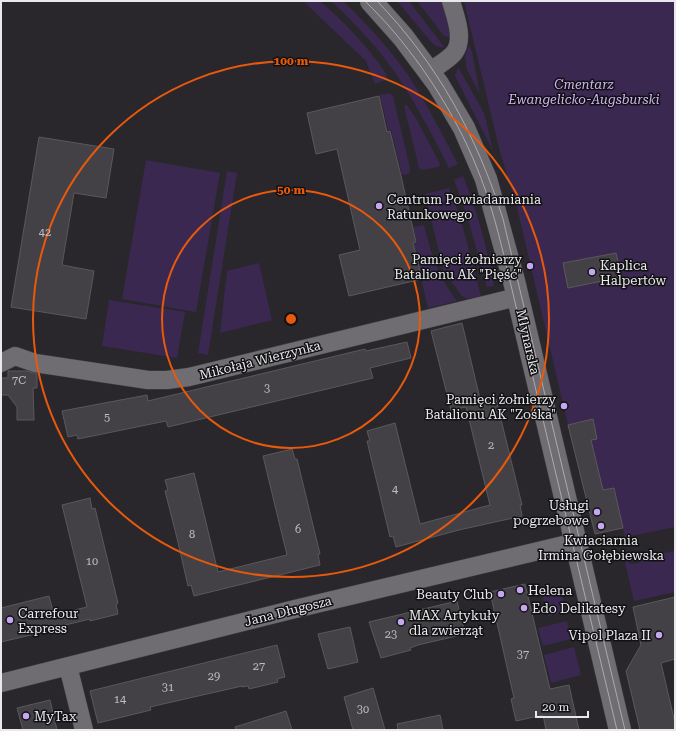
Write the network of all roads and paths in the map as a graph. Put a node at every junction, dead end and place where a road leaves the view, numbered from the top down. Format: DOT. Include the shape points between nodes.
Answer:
graph roads {
  1 [pos="371,1"];
  2 [pos="451,1"];
  3 [pos="429,72"];
  4 [pos="518,297"];
  5 [pos="8,359"];
  6 [pos="576,542"];
  7 [pos="68,666"];
  8 [pos="1,683"];
  9 [pos="84,730"];
  10 [pos="620,730"];
  1 -- 3 [label="street, Młynarska" via="403,37"];
  2 -- 3 [label="street" via="460,37 458,46 454,53"];
  3 -- 4 [label="street, Młynarska" via="455,112 481,167"];
  4 -- 5 [label="street, Mikołaja Wierzynka" via="171,380 148,380"];
  4 -- 6 [label="street, Młynarska"];
  6 -- 7 [label="street, Jana Długosza"];
  6 -- 10 [label="street, Młynarska"];
  7 -- 8 [label="street, Jana Długosza"];
  7 -- 9 [label="street"];
}
